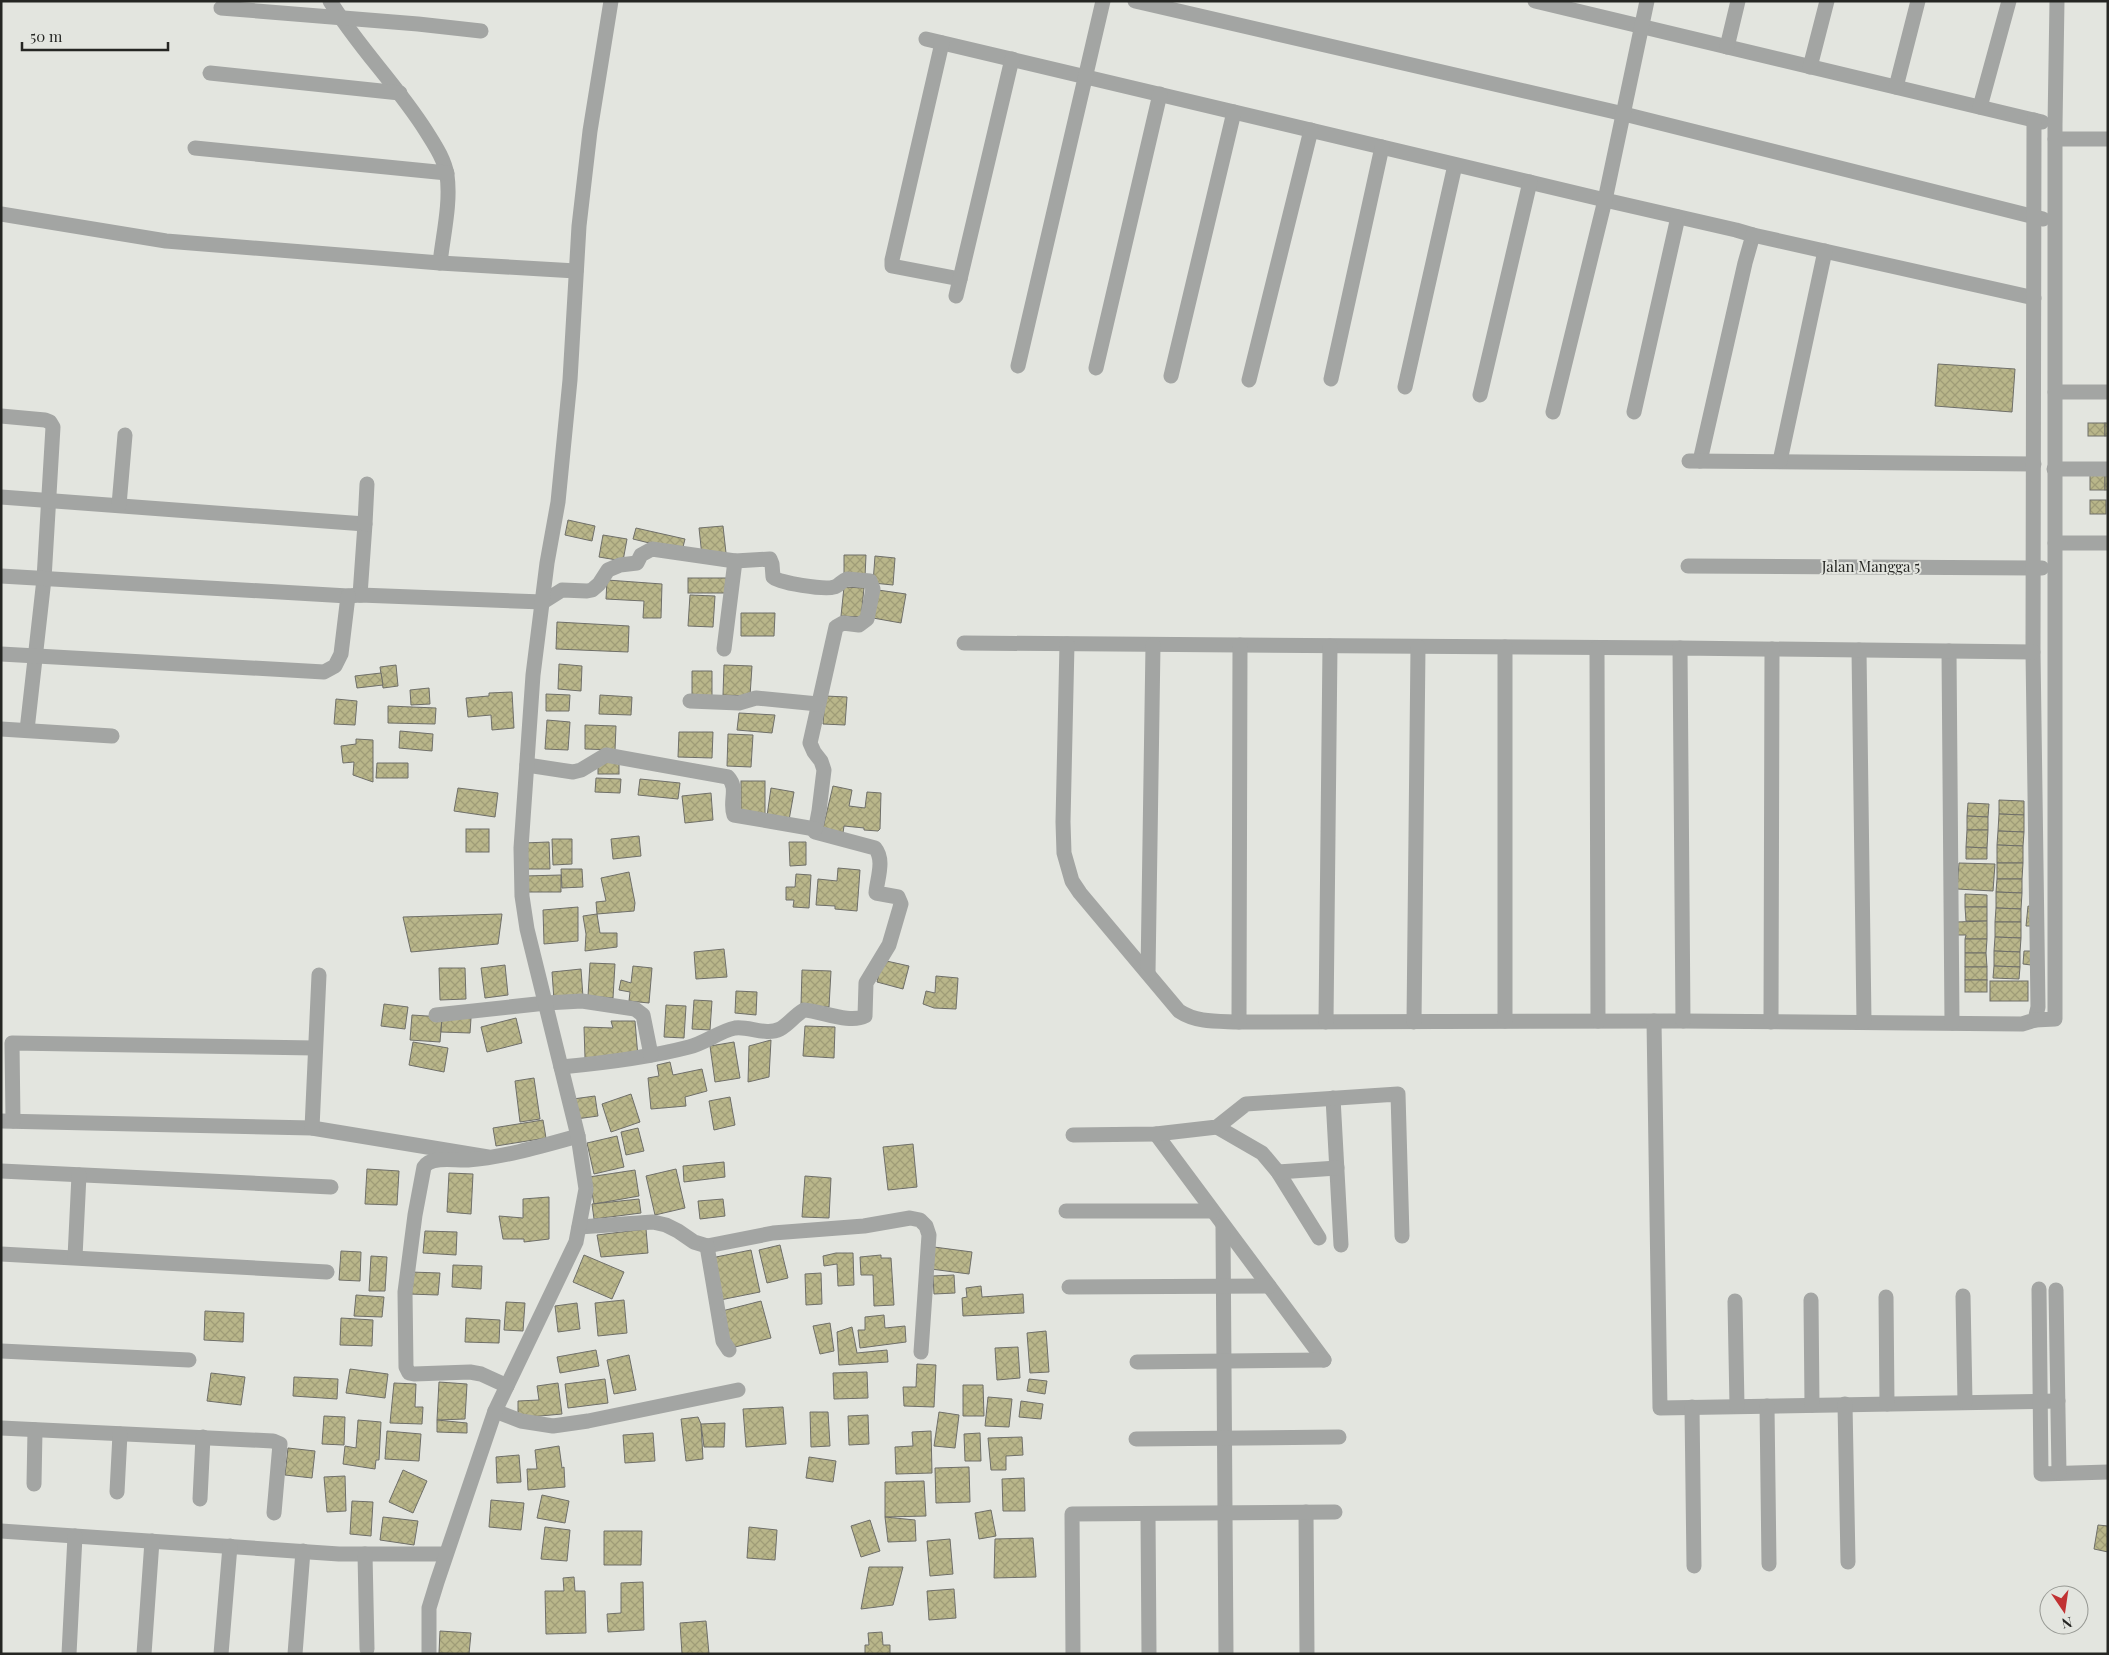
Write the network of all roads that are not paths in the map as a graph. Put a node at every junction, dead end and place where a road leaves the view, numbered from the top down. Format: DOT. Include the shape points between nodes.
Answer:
graph roads {
  1 [pos="330,1"];
  2 [pos="611,1"];
  3 [pos="1103,1"];
  4 [pos="1135,1"];
  5 [pos="1535,1"];
  6 [pos="1647,1"];
  7 [pos="1738,1"];
  8 [pos="1827,1"];
  9 [pos="1918,1"];
  10 [pos="2009,1"];
  11 [pos="2058,1"];
  12 [pos="1551,3"];
  13 [pos="221,8"];
  14 [pos="341,18"];
  15 [pos="1640,26"];
  16 [pos="481,31"];
  17 [pos="926,39"];
  18 [pos="942,43"];
  19 [pos="1727,47"];
  20 [pos="1012,59"];
  21 [pos="1810,67"];
  22 [pos="210,73"];
  23 [pos="1086,77"];
  24 [pos="1896,88"];
  25 [pos="400,93"];
  26 [pos="1160,94"];
  27 [pos="1980,108"];
  28 [pos="1234,112"];
  29 [pos="1624,114"];
  30 [pos="2034,120"];
  31 [pos="1311,130"];
  32 [pos="2055,132"];
  33 [pos="2108,139"];
  34 [pos="1382,147"];
  35 [pos="195,148"];
  36 [pos="1455,164"];
  37 [pos="446,173"];
  38 [pos="1530,182"];
  39 [pos="1605,200"];
  40 [pos="1,214"];
  41 [pos="1678,217"];
  42 [pos="2034,217"];
  43 [pos="2055,222"];
  44 [pos="1754,235"];
  45 [pos="1825,251"];
  46 [pos="440,262"];
  47 [pos="576,270"];
  48 [pos="960,280"];
  49 [pos="956,296"];
  50 [pos="2034,298"];
  51 [pos="1018,366"];
  52 [pos="1096,368"];
  53 [pos="1171,376"];
  54 [pos="1331,379"];
  55 [pos="1249,380"];
  56 [pos="1405,387"];
  57 [pos="2055,392"];
  58 [pos="2108,392"];
  59 [pos="1480,395"];
  60 [pos="1553,412"];
  61 [pos="1634,412"];
  62 [pos="1,416"];
  63 [pos="125,435"];
  64 [pos="1780,462"];
  65 [pos="2034,464"];
  66 [pos="2054,469"];
  67 [pos="2108,469"];
  68 [pos="367,484"];
  69 [pos="1,497"];
  70 [pos="49,500"];
  71 [pos="119,505"];
  72 [pos="365,524"];
  73 [pos="2055,543"];
  74 [pos="2108,543"];
  75 [pos="734,561"];
  76 [pos="1688,566"];
  77 [pos="2033,568"];
  78 [pos="2055,568"];
  79 [pos="1,576"];
  80 [pos="44,580"];
  81 [pos="354,596"];
  82 [pos="543,602"];
  83 [pos="964,643"];
  84 [pos="1067,644"];
  85 [pos="1153,645"];
  86 [pos="1240,645"];
  87 [pos="1330,646"];
  88 [pos="1418,646"];
  89 [pos="1505,647"];
  90 [pos="1597,648"];
  91 [pos="1680,648"];
  92 [pos="724,649"];
  93 [pos="1772,649"];
  94 [pos="1859,650"];
  95 [pos="1949,651"];
  96 [pos="2033,652"];
  97 [pos="1,654"];
  98 [pos="36,657"];
  99 [pos="690,701"];
  100 [pos="818,704"];
  101 [pos="1,728"];
  102 [pos="27,730"];
  103 [pos="112,736"];
  104 [pos="526,766"];
  105 [pos="815,829"];
  106 [pos="1148,973"];
  107 [pos="319,975"];
  108 [pos="546,1003"];
  109 [pos="436,1015"];
  110 [pos="2035,1020"];
  111 [pos="1598,1021"];
  112 [pos="1654,1021"];
  113 [pos="1683,1021"];
  114 [pos="1239,1022"];
  115 [pos="1326,1022"];
  116 [pos="1414,1022"];
  117 [pos="1504,1022"];
  118 [pos="1771,1022"];
  119 [pos="1864,1022"];
  120 [pos="1952,1023"];
  121 [pos="315,1048"];
  122 [pos="651,1055"];
  123 [pos="561,1066"];
  124 [pos="1333,1098"];
  125 [pos="7,1121"];
  126 [pos="1217,1127"];
  127 [pos="312,1128"];
  128 [pos="1156,1134"];
  129 [pos="1073,1135"];
  130 [pos="578,1136"];
  131 [pos="488,1157"];
  132 [pos="1337,1168"];
  133 [pos="1,1172"];
  134 [pos="1278,1172"];
  135 [pos="79,1175"];
  136 [pos="331,1187"];
  137 [pos="1066,1211"];
  138 [pos="1212,1211"];
  139 [pos="1223,1226"];
  140 [pos="579,1227"];
  141 [pos="1402,1236"];
  142 [pos="1319,1238"];
  143 [pos="1341,1245"];
  144 [pos="707,1246"];
  145 [pos="1,1254"];
  146 [pos="75,1257"];
  147 [pos="327,1272"];
  148 [pos="1223,1286"];
  149 [pos="1269,1286"];
  150 [pos="1069,1288"];
  151 [pos="2039,1289"];
  152 [pos="2056,1290"];
  153 [pos="1963,1296"];
  154 [pos="1886,1297"];
  155 [pos="1811,1300"];
  156 [pos="1736,1301"];
  157 [pos="729,1350"];
  158 [pos="1,1351"];
  159 [pos="920,1352"];
  160 [pos="190,1360"];
  161 [pos="1137,1362"];
  162 [pos="1224,1362"];
  163 [pos="507,1386"];
  164 [pos="738,1390"];
  165 [pos="2040,1401"];
  166 [pos="2058,1401"];
  167 [pos="1964,1402"];
  168 [pos="1846,1404"];
  169 [pos="1888,1404"];
  170 [pos="1812,1405"];
  171 [pos="1737,1406"];
  172 [pos="1767,1406"];
  173 [pos="1692,1407"];
  174 [pos="495,1411"];
  175 [pos="1,1428"];
  176 [pos="35,1430"];
  177 [pos="120,1434"];
  178 [pos="203,1437"];
  179 [pos="1339,1437"];
  180 [pos="1224,1438"];
  181 [pos="1136,1439"];
  182 [pos="2108,1472"];
  183 [pos="2059,1473"];
  184 [pos="34,1484"];
  185 [pos="117,1492"];
  186 [pos="200,1499"];
  187 [pos="1306,1512"];
  188 [pos="1335,1512"];
  189 [pos="274,1513"];
  190 [pos="1225,1513"];
  191 [pos="1148,1514"];
  192 [pos="1,1532"];
  193 [pos="75,1536"];
  194 [pos="152,1541"];
  195 [pos="230,1546"];
  196 [pos="303,1552"];
  197 [pos="366,1554"];
  198 [pos="446,1554"];
  199 [pos="1848,1562"];
  200 [pos="1769,1564"];
  201 [pos="1694,1566"];
  202 [pos="367,1649"];
  203 [pos="69,1654"];
  204 [pos="144,1654"];
  205 [pos="221,1654"];
  206 [pos="295,1654"];
  207 [pos="429,1654"];
  208 [pos="1073,1654"];
  209 [pos="1149,1654"];
  210 [pos="1226,1654"];
  211 [pos="1307,1654"];
  1 -- 14 [label="street"];
  2 -- 47 [label="street" via="590,131"];
  3 -- 23 [label="street"];
  4 -- 29 [label="street"];
  5 -- 12 [label="street"];
  6 -- 15 [label="street"];
  7 -- 19 [label="street"];
  8 -- 21 [label="street"];
  9 -- 24 [label="street"];
  10 -- 27 [label="street"];
  11 -- 32 [label="street"];
  12 -- 15 [label="street"];
  13 -- 14 [label="street"];
  14 -- 16 [label="street"];
  14 -- 25 [label="street"];
  15 -- 19 [label="street"];
  15 -- 29 [label="street"];
  17 -- 18 [label="street"];
  18 -- 20 [label="street"];
  18 -- 48 [label="street" via="892,266"];
  19 -- 21 [label="street"];
  20 -- 23 [label="street"];
  20 -- 48 [label="street"];
  21 -- 24 [label="street"];
  22 -- 25 [label="street"];
  23 -- 26 [label="street"];
  23 -- 51 [label="street"];
  24 -- 27 [label="street"];
  25 -- 37 [label="street" via="440,153"];
  26 -- 28 [label="street"];
  26 -- 52 [label="street"];
  27 -- 30 [label="street"];
  28 -- 31 [label="street"];
  28 -- 53 [label="street"];
  29 -- 39 [label="street"];
  29 -- 42 [label="street"];
  30 -- 32 [label="street"];
  30 -- 42 [label="street"];
  31 -- 34 [label="street"];
  31 -- 55 [label="street"];
  32 -- 33 [label="street"];
  32 -- 43 [label="street"];
  34 -- 36 [label="street"];
  34 -- 54 [label="street"];
  35 -- 37 [label="street"];
  36 -- 38 [label="street"];
  36 -- 56 [label="street"];
  37 -- 46 [label="street" via="448,189"];
  38 -- 39 [label="street"];
  38 -- 59 [label="street"];
  39 -- 41 [label="street"];
  39 -- 60 [label="street"];
  40 -- 46 [label="street" via="166,241"];
  41 -- 44 [label="street"];
  41 -- 61 [label="street"];
  42 -- 43 [label="street"];
  42 -- 50 [label="street"];
  43 -- 57 [label="street"];
  44 -- 45 [label="street"];
  44 -- 64 [label="street" via="1694,461"];
  45 -- 50 [label="street"];
  45 -- 64 [label="street"];
  46 -- 47 [label="street"];
  47 -- 82 [label="street" via="570,380 558,502"];
  48 -- 49 [label="street"];
  50 -- 65 [label="street"];
  57 -- 58 [label="street"];
  57 -- 66 [label="street"];
  62 -- 70 [label="street" via="50,422 53,434"];
  63 -- 71 [label="street"];
  64 -- 65 [label="street"];
  65 -- 77 [label="street"];
  66 -- 67 [label="street"];
  66 -- 73 [label="street"];
  68 -- 72 [label="street"];
  69 -- 70 [label="street"];
  70 -- 71 [label="street"];
  70 -- 80 [label="street"];
  71 -- 72 [label="street"];
  72 -- 81 [label="street"];
  73 -- 74 [label="street"];
  73 -- 78 [label="street"];
  75 -- 82 [label="street" via="652,548 641,555 638,563 608,570 592,590 562,590"];
  75 -- 92 [label="street"];
  75 -- 100 [label="street" via="770,559 773,577 780,582 829,588 847,579 870,581 873,589 867,619 859,625 843,623 836,627"];
  76 -- 77 [label="street, Jalan Mangga 5"];
  77 -- 78 [label="street, Jalan Mangga 5"];
  77 -- 96 [label="street"];
  78 -- 110 [label="street" via="2055,1019"];
  79 -- 80 [label="street"];
  80 -- 81 [label="street"];
  80 -- 98 [label="street"];
  81 -- 82 [label="street"];
  81 -- 98 [label="street" via="341,654 335,666 324,672"];
  82 -- 104 [label="street"];
  83 -- 84 [label="street"];
  84 -- 85 [label="street"];
  84 -- 106 [label="street" via="1063,822 1067,869 1080,893"];
  85 -- 86 [label="street"];
  85 -- 106 [label="street"];
  86 -- 87 [label="street"];
  86 -- 114 [label="street"];
  87 -- 88 [label="street"];
  87 -- 115 [label="street"];
  88 -- 89 [label="street"];
  88 -- 116 [label="street"];
  89 -- 90 [label="street"];
  89 -- 117 [label="street"];
  90 -- 91 [label="street"];
  90 -- 111 [label="street"];
  91 -- 93 [label="street"];
  91 -- 113 [label="street"];
  93 -- 94 [label="street"];
  93 -- 118 [label="street"];
  94 -- 95 [label="street"];
  94 -- 119 [label="street"];
  95 -- 96 [label="street"];
  95 -- 120 [label="street"];
  96 -- 110 [label="street" via="2038,1007"];
  97 -- 98 [label="street"];
  98 -- 102 [label="street"];
  99 -- 100 [label="street" via="738,703 756,698"];
  100 -- 105 [label="street" via="810,743 824,770"];
  101 -- 102 [label="street"];
  102 -- 103 [label="street"];
  104 -- 105 [label="street" via="573,772 606,755 728,777 734,789 734,815"];
  104 -- 108 [label="street" via="522,896"];
  105 -- 122 [label="street" via="816,834 875,848 881,860 876,893 898,897 901,904 889,946 866,983 865,1016 860,1019 804,1010 779,1030 733,1028 690,1047"];
  106 -- 114 [label="street" via="1179,1011 1188,1017"];
  107 -- 121 [label="street"];
  108 -- 109 [label="street"];
  108 -- 122 [label="street" via="582,1001 640,1011"];
  108 -- 123 [label="street"];
  110 -- 120 [label="street" via="2022,1024"];
  111 -- 112 [label="street"];
  111 -- 117 [label="street"];
  112 -- 113 [label="street"];
  112 -- 173 [label="street" via="1660,1408"];
  113 -- 118 [label="street"];
  114 -- 115 [label="street"];
  115 -- 116 [label="street"];
  116 -- 117 [label="street"];
  118 -- 119 [label="street"];
  119 -- 120 [label="street"];
  121 -- 125 [label="street" via="12,1044"];
  121 -- 127 [label="street"];
  122 -- 123 [label="street" via="627,1061"];
  123 -- 130 [label="street"];
  124 -- 126 [label="street" via="1246,1104"];
  124 -- 132 [label="street"];
  124 -- 141 [label="street" via="1398,1094"];
  125 -- 127 [label="street"];
  126 -- 128 [label="street"];
  126 -- 134 [label="street" via="1262,1153"];
  127 -- 131 [label="street"];
  128 -- 129 [label="street"];
  128 -- 138 [label="street"];
  130 -- 131 [label="street"];
  130 -- 140 [label="street" via="586,1189"];
  131 -- 163 [label="street" via="434,1160 424,1166 405,1292 405,1355 408,1373 475,1373"];
  132 -- 134 [label="street"];
  132 -- 143 [label="street"];
  133 -- 135 [label="street"];
  134 -- 142 [label="street"];
  135 -- 136 [label="street"];
  135 -- 146 [label="street"];
  137 -- 138 [label="street"];
  138 -- 139 [label="street"];
  139 -- 148 [label="street"];
  139 -- 149 [label="street"];
  140 -- 144 [label="street" via="653,1222 678,1230 694,1242"];
  140 -- 163 [label="street" via="568,1261"];
  144 -- 157 [label="street" via="723,1341"];
  144 -- 159 [label="street" via="773,1233 920,1220 929,1234"];
  145 -- 146 [label="street"];
  146 -- 147 [label="street"];
  148 -- 149 [label="street"];
  148 -- 150 [label="street"];
  148 -- 162 [label="street"];
  149 -- 162 [label="street" via="1324,1360"];
  151 -- 165 [label="street"];
  152 -- 166 [label="street"];
  153 -- 167 [label="street"];
  154 -- 169 [label="street"];
  155 -- 170 [label="street"];
  156 -- 171 [label="street"];
  158 -- 160 [label="street"];
  161 -- 162 [label="street"];
  162 -- 180 [label="street"];
  163 -- 174 [label="street"];
  164 -- 174 [label="street" via="553,1426 520,1421"];
  165 -- 166 [label="street"];
  165 -- 167 [label="street"];
  165 -- 183 [label="street" via="2041,1474"];
  166 -- 183 [label="street"];
  167 -- 169 [label="street"];
  168 -- 169 [label="street"];
  168 -- 170 [label="street"];
  168 -- 199 [label="street"];
  170 -- 172 [label="street"];
  171 -- 172 [label="street"];
  171 -- 173 [label="street"];
  172 -- 200 [label="street"];
  173 -- 201 [label="street"];
  174 -- 198 [label="street"];
  175 -- 176 [label="street"];
  176 -- 177 [label="street"];
  176 -- 184 [label="street"];
  177 -- 178 [label="street"];
  177 -- 185 [label="street"];
  178 -- 186 [label="street"];
  178 -- 189 [label="street" via="266,1440 280,1444"];
  179 -- 180 [label="street"];
  180 -- 181 [label="street"];
  180 -- 190 [label="street"];
  182 -- 183 [label="street"];
  187 -- 188 [label="street"];
  187 -- 190 [label="street"];
  187 -- 211 [label="street"];
  190 -- 191 [label="street"];
  190 -- 210 [label="street"];
  191 -- 208 [label="street" via="1072,1514"];
  191 -- 209 [label="street"];
  192 -- 193 [label="street"];
  193 -- 194 [label="street"];
  193 -- 203 [label="street"];
  194 -- 195 [label="street"];
  194 -- 204 [label="street"];
  195 -- 196 [label="street"];
  195 -- 205 [label="street"];
  196 -- 197 [label="street"];
  196 -- 206 [label="street"];
  197 -- 198 [label="street"];
  197 -- 202 [label="street"];
  198 -- 207 [label="street" via="429,1608"];
}
